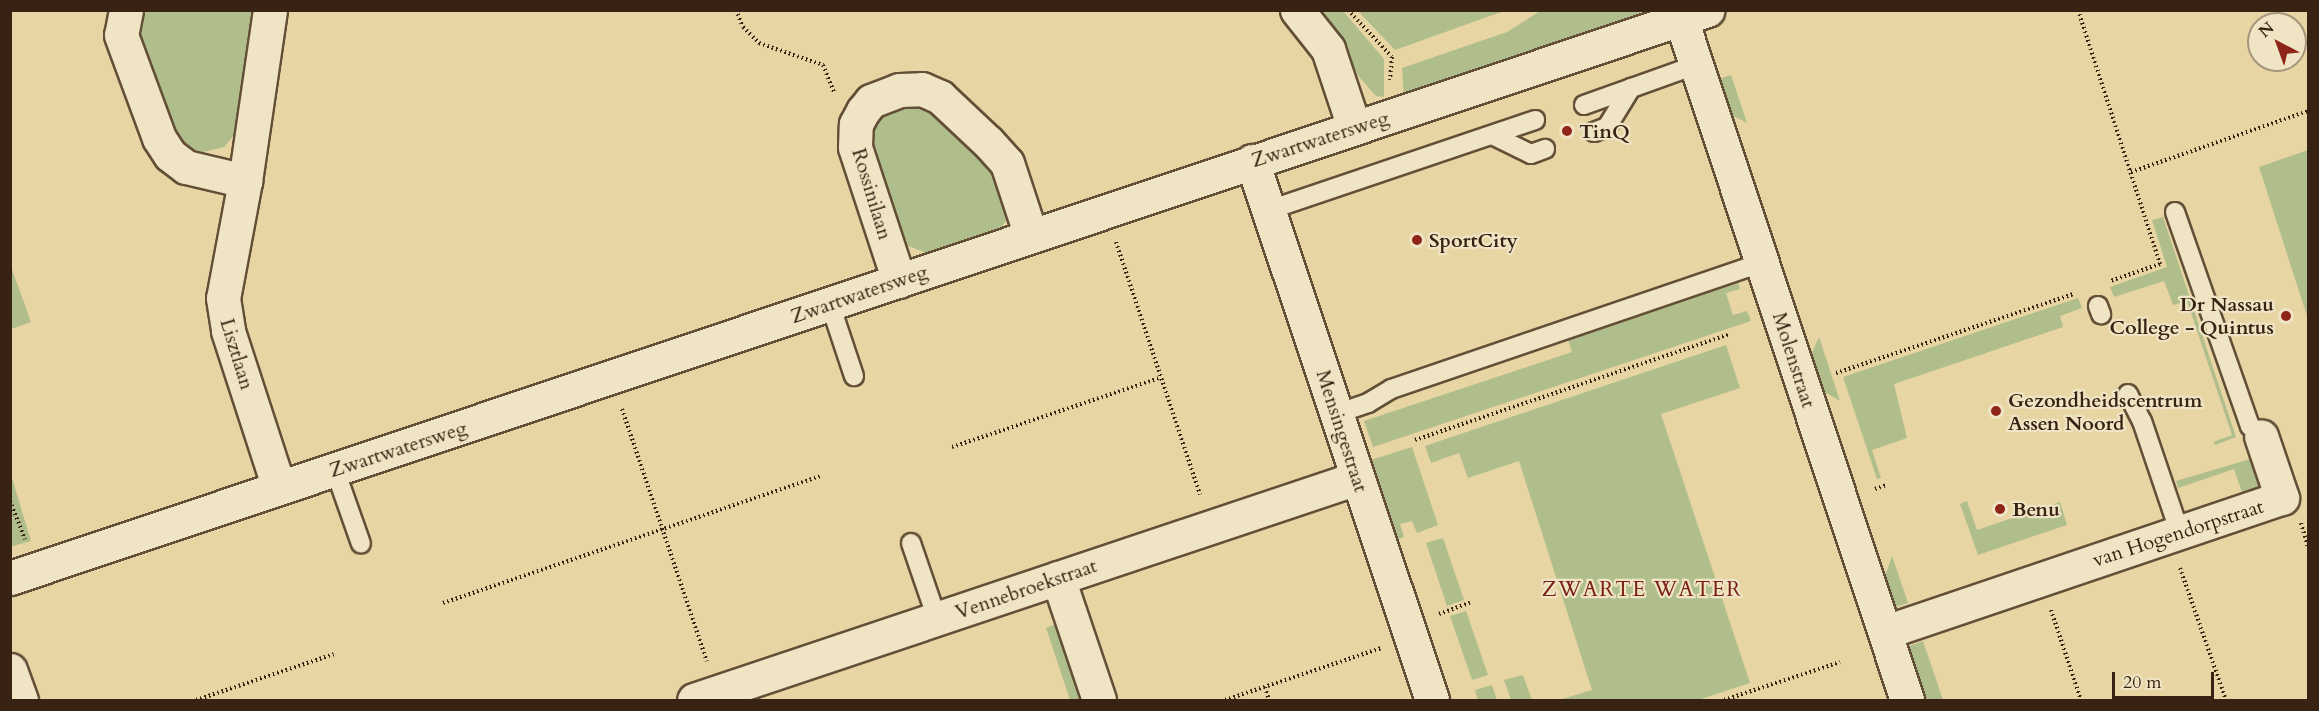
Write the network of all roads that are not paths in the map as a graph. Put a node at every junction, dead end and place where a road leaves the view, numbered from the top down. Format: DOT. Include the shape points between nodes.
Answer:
graph roads {
  1 [pos="126,10"];
  2 [pos="270,10"];
  3 [pos="1296,10"];
  4 [pos="1689,13"];
  5 [pos="1696,65"];
  6 [pos="1631,87"];
  7 [pos="1584,105"];
  8 [pos="1535,120"];
  9 [pos="1354,128"];
  10 [pos="1594,132"];
  11 [pos="1492,135"];
  12 [pos="1545,149"];
  13 [pos="1252,161"];
  14 [pos="245,182"];
  15 [pos="1269,210"];
  16 [pos="2175,212"];
  17 [pos="1031,236"];
  18 [pos="1761,262"];
  19 [pos="899,281"];
  20 [pos="831,304"];
  21 [pos="854,376"];
  22 [pos="2128,393"];
  23 [pos="1336,414"];
  24 [pos="2261,436"];
  25 [pos="335,470"];
  26 [pos="1357,478"];
  27 [pos="279,488"];
  28 [pos="2174,535"];
  29 [pos="361,543"];
  30 [pos="911,543"];
  31 [pos="10,578"];
  32 [pos="1058,578"];
  33 [pos="937,619"];
  34 [pos="1885,632"];
  35 [pos="10,670"];
  36 [pos="752,692"];
  37 [pos="21,700"];
  38 [pos="694,700"];
  39 [pos="1099,700"];
  40 [pos="1432,700"];
  41 [pos="1907,700"];
  1 -- 14 [label="street" via="121,35 159,138 170,155 186,167"];
  2 -- 14 [label="street, Lisztlaan"];
  3 -- 9 [label="street" via="1328,49"];
  4 -- 5 [label="street, Molenstraat"];
  4 -- 9 [label="street, Zwartwatersweg"];
  5 -- 6 [label="lane"];
  5 -- 18 [label="street, Molenstraat"];
  6 -- 7 [label="lane"];
  6 -- 10 [label="lane" via="1607,127"];
  8 -- 11 [label="lane"];
  9 -- 13 [label="street, Zwartwatersweg"];
  11 -- 12 [label="lane" via="1531,154"];
  11 -- 15 [label="lane"];
  13 -- 15 [label="street, Mensingestraat"];
  13 -- 17 [label="street, Zwartwatersweg"];
  14 -- 27 [label="street, Lisztlaan" via="225,279 224,315"];
  15 -- 23 [label="street, Mensingestraat"];
  16 -- 24 [label="lane, van Hogendorpstraat" via="2250,426"];
  17 -- 19 [label="street, Zwartwatersweg"];
  17 -- 19 [label="street, Rossinilaan" via="1007,163 940,97 922,89 899,90 871,101 856,124 855,147"];
  18 -- 23 [label="lane" via="1390,389 1368,404"];
  18 -- 34 [label="street, Molenstraat"];
  19 -- 20 [label="street, Zwartwatersweg"];
  20 -- 21 [label="lane"];
  20 -- 25 [label="street, Zwartwatersweg"];
  22 -- 28 [label="lane" via="2142,421"];
  23 -- 26 [label="street, Mensingestraat"];
  24 -- 28 [label="street, van Hogendorpstraat" via="2282,498"];
  25 -- 27 [label="street, Zwartwatersweg"];
  25 -- 29 [label="lane"];
  26 -- 32 [label="street, Vennebroekstraat"];
  26 -- 40 [label="street, Mensingestraat"];
  27 -- 31 [label="street, Zwartwatersweg"];
  28 -- 34 [label="street, van Hogendorpstraat"];
  30 -- 33 [label="lane"];
  32 -- 33 [label="street, Vennebroekstraat"];
  32 -- 39 [label="street"];
  33 -- 36 [label="street, Vennebroekstraat"];
  34 -- 41 [label="street, Molenstraat"];
  35 -- 37 [label="street"];
  36 -- 38 [label="street, Vennebroekstraat"];
}
